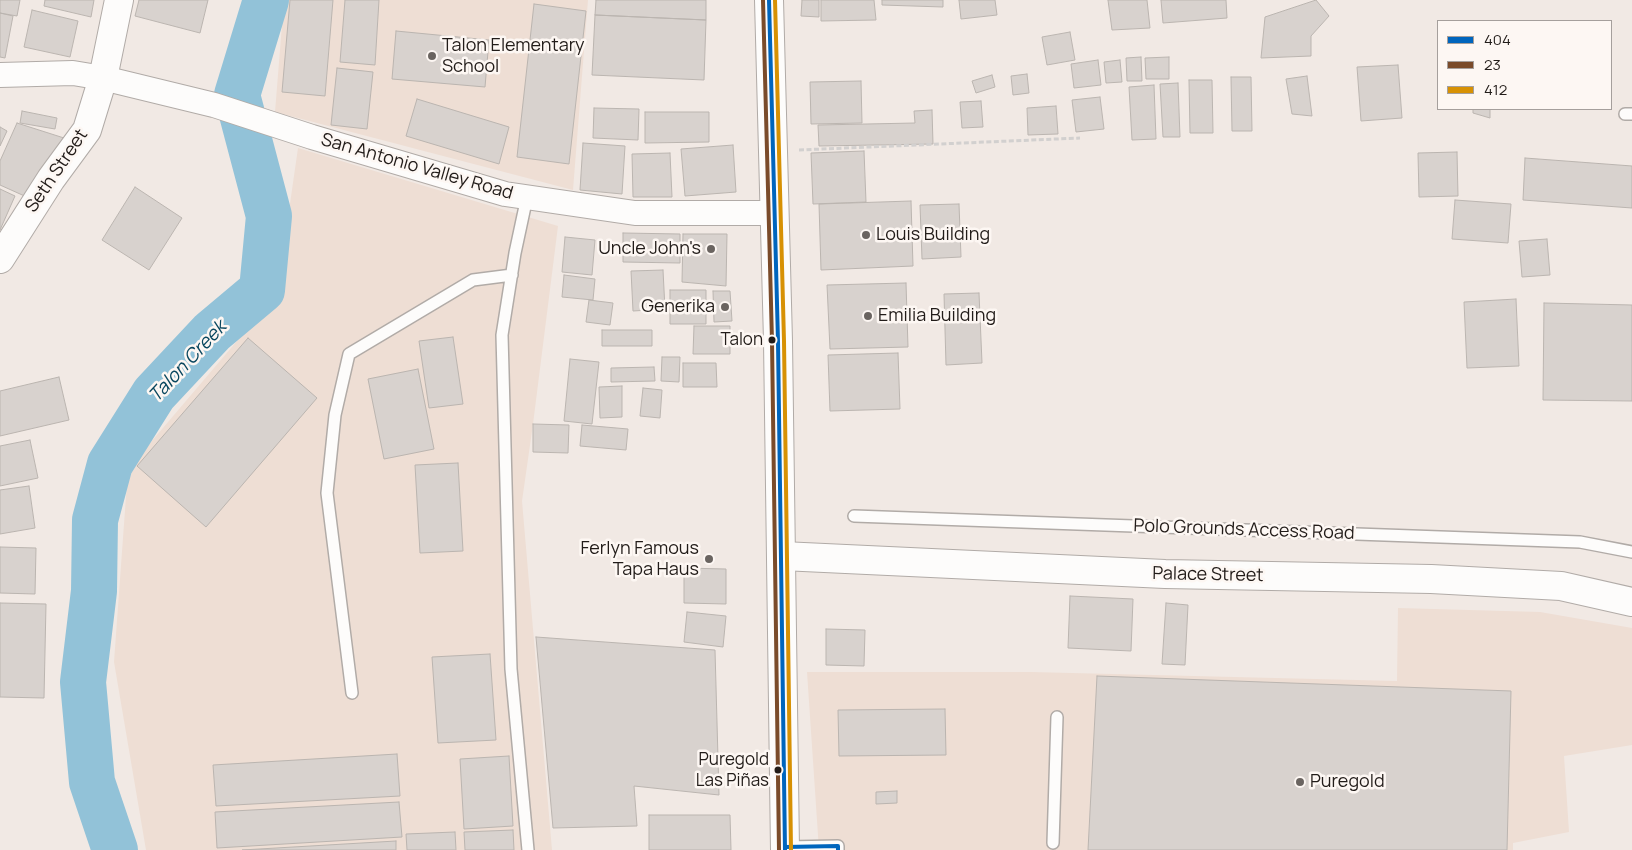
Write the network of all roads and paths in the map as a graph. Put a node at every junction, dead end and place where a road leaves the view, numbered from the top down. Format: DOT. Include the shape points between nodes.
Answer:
graph roads {
  1 [pos="119,0"];
  2 [pos="769,0"];
  3 [pos="0,75"];
  4 [pos="102,78"];
  5 [pos="1080,138"];
  6 [pos="773,151"];
  7 [pos="527,198"];
  8 [pos="774,213"];
  9 [pos="0,259"];
  10 [pos="512,275"];
  11 [pos="854,516"];
  12 [pos="1632,552"];
  13 [pos="782,556"];
  14 [pos="1632,602"];
  15 [pos="352,693"];
  16 [pos="1057,717"];
  17 [pos="1053,843"];
  18 [pos="785,848"];
  19 [pos="528,850"];
  20 [pos="838,850"];
  1 -- 4 [label="main road, Seth Street"];
  2 -- 6 [label="main road"];
  3 -- 4 [label="street, San Antonio Valley Road" via="73,73"];
  4 -- 7 [label="street, San Antonio Valley Road" via="214,106"];
  4 -- 9 [label="main road, Seth Street" via="87,130"];
  5 -- 6 [label="path"];
  6 -- 8 [label="main road"];
  7 -- 8 [label="street, San Antonio Valley Road" via="635,213"];
  7 -- 10 [label="lane"];
  8 -- 13 [label="main road"];
  10 -- 15 [label="lane" via="473,280 349,354 335,416 327,493"];
  10 -- 19 [label="lane" via="502,335 510,640"];
  11 -- 12 [label="lane, Polo Grounds Access Road" via="1580,542"];
  13 -- 14 [label="main road, Palace Street" via="1165,574 1459,580 1561,586"];
  13 -- 18 [label="main road"];
  16 -- 17 [label="lane"];
  18 -- 20 [label="lane" via="838,846"];
}
